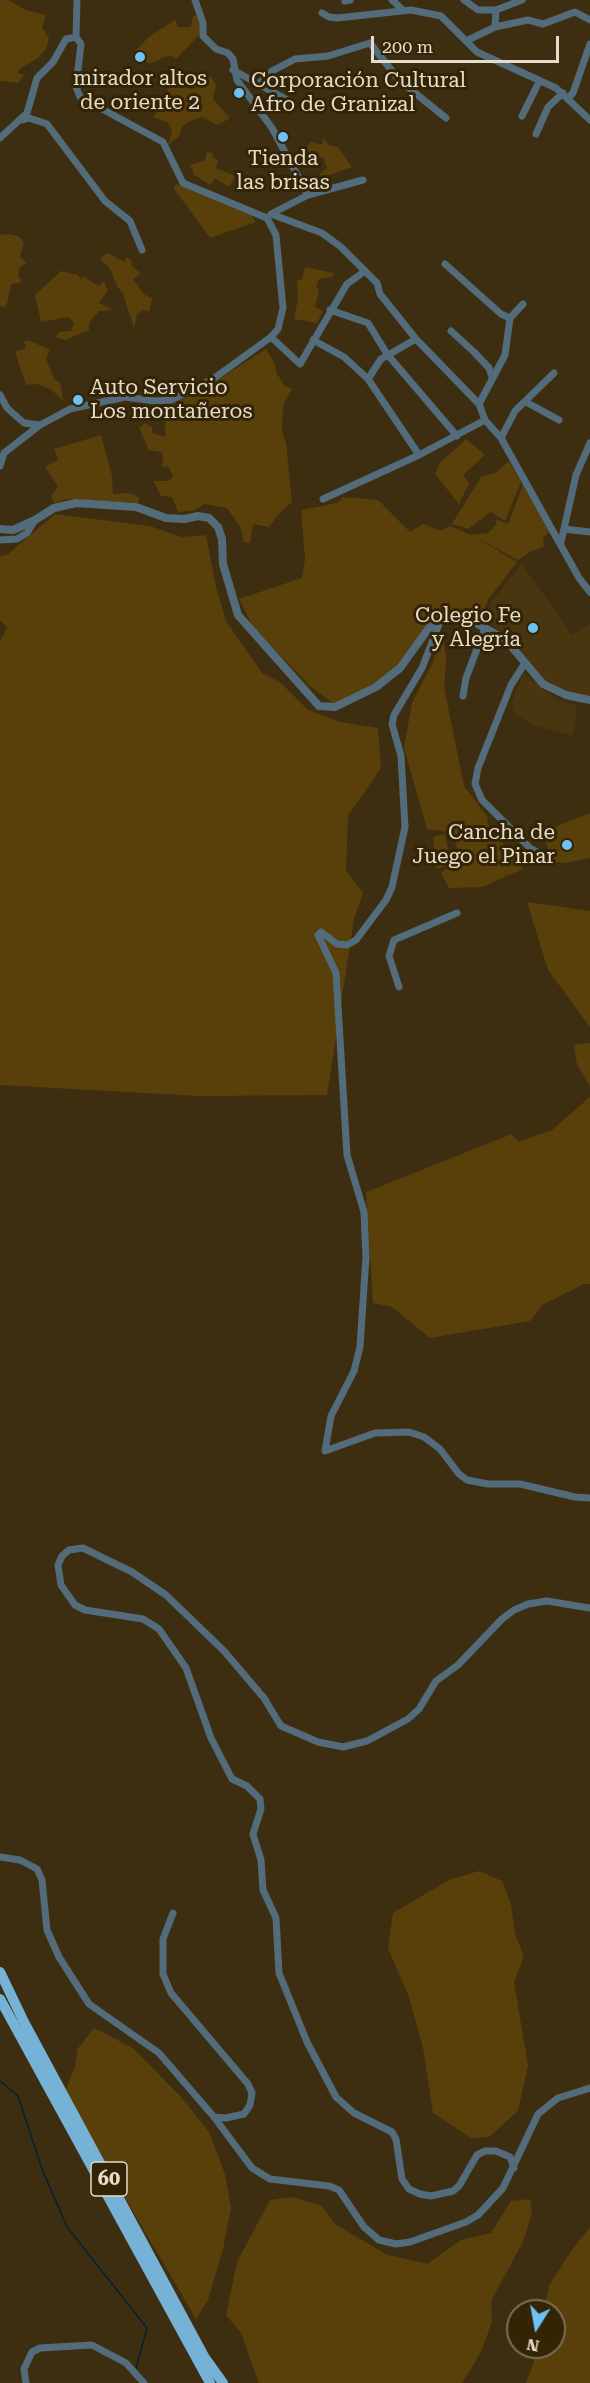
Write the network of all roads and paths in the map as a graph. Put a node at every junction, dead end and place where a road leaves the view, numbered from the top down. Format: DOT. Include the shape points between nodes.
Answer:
graph roads {
  1 [pos="76,0"];
  2 [pos="195,0"];
  3 [pos="392,0"];
  4 [pos="464,0"];
  5 [pos="522,0"];
  6 [pos="403,10"];
  7 [pos="496,10"];
  8 [pos="322,13"];
  9 [pos="590,20"];
  10 [pos="495,27"];
  11 [pos="76,37"];
  12 [pos="466,41"];
  13 [pos="590,44"];
  14 [pos="233,70"];
  15 [pos="539,82"];
  16 [pos="259,83"];
  17 [pos="565,96"];
  18 [pos="291,102"];
  19 [pos="522,116"];
  20 [pos="446,117"];
  21 [pos="21,120"];
  22 [pos="590,120"];
  23 [pos="536,134"];
  24 [pos="0,138"];
  25 [pos="363,180"];
  26 [pos="308,195"];
  27 [pos="269,216"];
  28 [pos="142,250"];
  29 [pos="445,264"];
  30 [pos="365,271"];
  31 [pos="523,304"];
  32 [pos="330,310"];
  33 [pos="510,318"];
  34 [pos="451,331"];
  35 [pos="271,337"];
  36 [pos="416,339"];
  37 [pos="313,340"];
  38 [pos="387,354"];
  39 [pos="554,374"];
  40 [pos="492,377"];
  41 [pos="368,379"];
  42 [pos="0,396"];
  43 [pos="526,402"];
  44 [pos="479,404"];
  45 [pos="486,420"];
  46 [pos="560,420"];
  47 [pos="40,425"];
  48 [pos="457,436"];
  49 [pos="501,438"];
  50 [pos="590,443"];
  51 [pos="419,455"];
  52 [pos="0,466"];
  53 [pos="323,499"];
  54 [pos="36,520"];
  55 [pos="564,528"];
  56 [pos="0,529"];
  57 [pos="590,532"];
  58 [pos="0,540"];
  59 [pos="561,542"];
  60 [pos="590,592"];
  61 [pos="441,619"];
  62 [pos="485,628"];
  63 [pos="525,663"];
  64 [pos="463,696"];
  65 [pos="590,700"];
  66 [pos="547,857"];
  67 [pos="457,913"];
  68 [pos="399,987"];
  69 [pos="590,1498"];
  70 [pos="590,1608"];
  71 [pos="0,1857"];
  72 [pos="173,1913"];
  73 [pos="0,1972"];
  74 [pos="0,1999"];
  75 [pos="590,2088"];
  76 [pos="214,2117"];
  77 [pos="514,2168"];
  78 [pos="26,2383"];
  79 [pos="144,2383"];
  80 [pos="210,2383"];
  81 [pos="223,2383"];
  1 -- 11 [label="street"];
  2 -- 14 [label="street" via="203,36 216,49 228,53 233,59"];
  3 -- 6 [label="street"];
  4 -- 7 [label="street" via="475,9"];
  5 -- 7 [label="street"];
  6 -- 8 [label="street" via="337,18"];
  6 -- 12 [label="street" via="422,10 445,18"];
  7 -- 10 [label="street"];
  9 -- 10 [label="street" via="575,12 543,24 528,20"];
  10 -- 12 [label="street"];
  11 -- 21 [label="street" via="66,39 37,78 27,113"];
  11 -- 27 [label="street" via="81,44 76,87 80,97 163,142 183,183"];
  12 -- 15 [label="street" via="483,56"];
  13 -- 17 [label="street" via="573,93"];
  14 -- 16 [label="street"];
  14 -- 26 [label="street" via="272,128"];
  15 -- 17 [label="street"];
  15 -- 19 [label="street"];
  16 -- 18 [label="street"];
  16 -- 20 [label="street" via="295,59 328,56 370,43 407,88"];
  17 -- 22 [label="street"];
  17 -- 23 [label="street" via="548,106"];
  21 -- 24 [label="street"];
  21 -- 28 [label="street" via="29,118 47,124 105,201 130,222"];
  25 -- 26 [label="street"];
  26 -- 27 [label="street"];
  27 -- 30 [label="street" via="322,233"];
  27 -- 35 [label="street" via="276,235 283,308 278,328"];
  29 -- 33 [label="street"];
  30 -- 32 [label="street" via="347,284"];
  30 -- 36 [label="street"];
  31 -- 33 [label="street"];
  32 -- 37 [label="street"];
  32 -- 38 [label="street" via="368,323"];
  33 -- 40 [label="street" via="506,355"];
  34 -- 40 [label="street" via="489,368"];
  35 -- 37 [label="street" via="300,363"];
  35 -- 47 [label="street" via="213,379 171,400 139,396 114,399 70,409"];
  36 -- 38 [label="street"];
  36 -- 44 [label="street"];
  37 -- 41 [label="street" via="344,357"];
  38 -- 41 [label="street"];
  38 -- 48 [label="street"];
  39 -- 43 [label="street"];
  40 -- 44 [label="street"];
  41 -- 51 [label="street"];
  42 -- 47 [label="street" via="24,423"];
  43 -- 46 [label="street"];
  43 -- 49 [label="street" via="515,411"];
  44 -- 45 [label="street"];
  45 -- 48 [label="street"];
  45 -- 49 [label="street"];
  47 -- 52 [label="street" via="4,453"];
  48 -- 51 [label="street"];
  49 -- 59 [label="street"];
  50 -- 55 [label="street" via="576,475"];
  51 -- 53 [label="street"];
  54 -- 56 [label="street" via="13,530"];
  54 -- 58 [label="street" via="27,534"];
  54 -- 61 [label="street" via="54,508 75,503 136,507 166,518 209,518 222,539 223,564 238,615 319,706 335,707 389,679 429,628"];
  55 -- 57 [label="street"];
  55 -- 59 [label="street"];
  59 -- 60 [label="street"];
  61 -- 62 [label="street" via="457,616"];
  61 -- 69 [label="street" via="422,668 392,724 401,756 405,827 387,900 356,940 347,945 337,944 321,932 318,935 336,973 347,1155 364,1212 366,1257 360,1347 354,1371 332,1416 325,1451 375,1433 409,1432 440,1449 467,1480 520,1484"];
  62 -- 63 [label="street" via="506,640"];
  62 -- 64 [label="street"];
  63 -- 65 [label="street" via="543,684 566,695"];
  63 -- 66 [label="street" via="511,686 475,784 482,800 531,849"];
  67 -- 68 [label="street" via="394,940 388,956"];
  70 -- 77 [label="street" via="547,1601 514,1610 436,1681 408,1719 367,1741 343,1747 318,1742 280,1726 264,1698 224,1651 166,1595 132,1572 83,1548 69,1550 58,1565 61,1585 75,1605 143,1619 159,1629 182,1659 232,1779 260,1798 261,1809 253,1834 261,1860 263,1890 276,1918 279,1973 307,2042 336,2097 354,2113 392,2132 402,2179 409,2189 420,2194 453,2191 477,2155 485,2151 510,2157"];
  71 -- 76 [label="street" via="30,1863 37,1869 42,1880 47,1930 89,2004 159,2053"];
  72 -- 76 [label="street" via="161,1956 167,1984 252,2093 244,2114"];
  73 -- 81 [label="highway, 60" via="205,2358"];
  74 -- 80 [label="highway, 60"];
  75 -- 77 [label="street" via="558,2098 538,2114"];
  76 -- 77 [label="street" via="245,2161 260,2174 339,2190 364,2227 387,2242 410,2242 466,2222 491,2204"];
  78 -- 79 [label="street" via="24,2369 32,2352 40,2348 92,2345 126,2364"];
}
